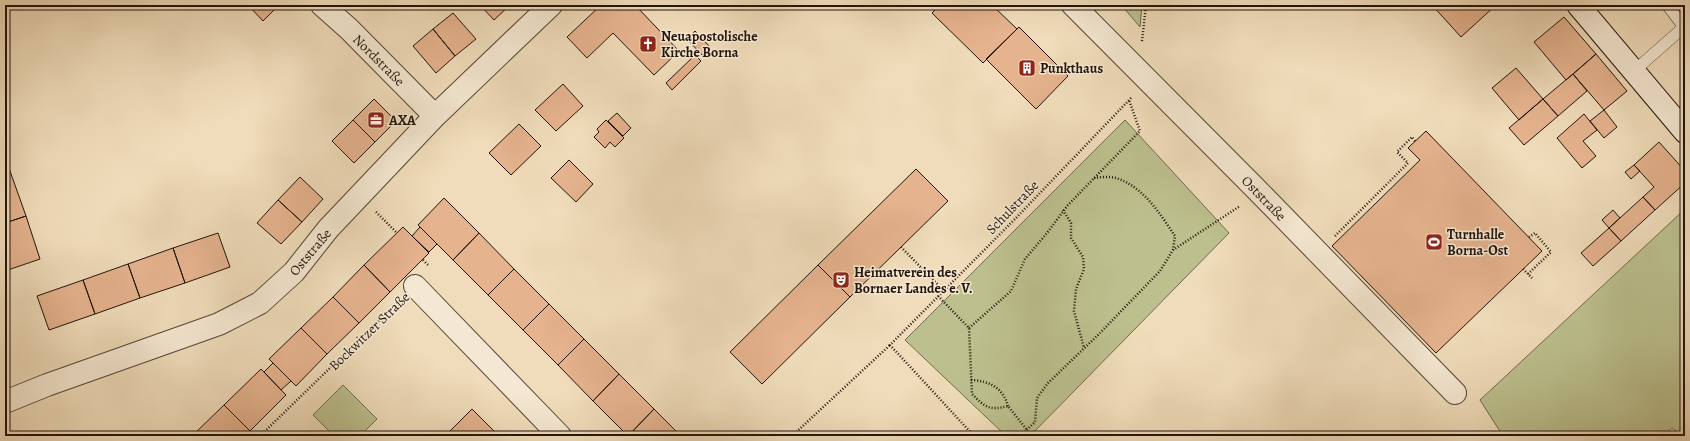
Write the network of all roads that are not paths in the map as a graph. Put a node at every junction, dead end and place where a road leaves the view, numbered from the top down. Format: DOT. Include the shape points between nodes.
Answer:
graph roads {
  1 [pos="322,5"];
  2 [pos="551,5"];
  3 [pos="1073,5"];
  4 [pos="1578,5"];
  5 [pos="1667,5"];
  6 [pos="1634,71"];
  7 [pos="435,116"];
  8 [pos="1685,132"];
  9 [pos="415,286"];
  10 [pos="1455,393"];
  11 [pos="5,402"];
  12 [pos="560,436"];
  1 -- 7 [label="street, Nordstraße"];
  2 -- 7 [label="street, Oststraße"];
  3 -- 10 [label="street, Oststraße"];
  4 -- 6 [label="street"];
  5 -- 6 [label="lane" via="1684,27"];
  6 -- 8 [label="street"];
  7 -- 11 [label="street, Oststraße" via="328,229 294,272 260,303 219,324"];
  9 -- 12 [label="street, Bockwitzer Straße"];
}
